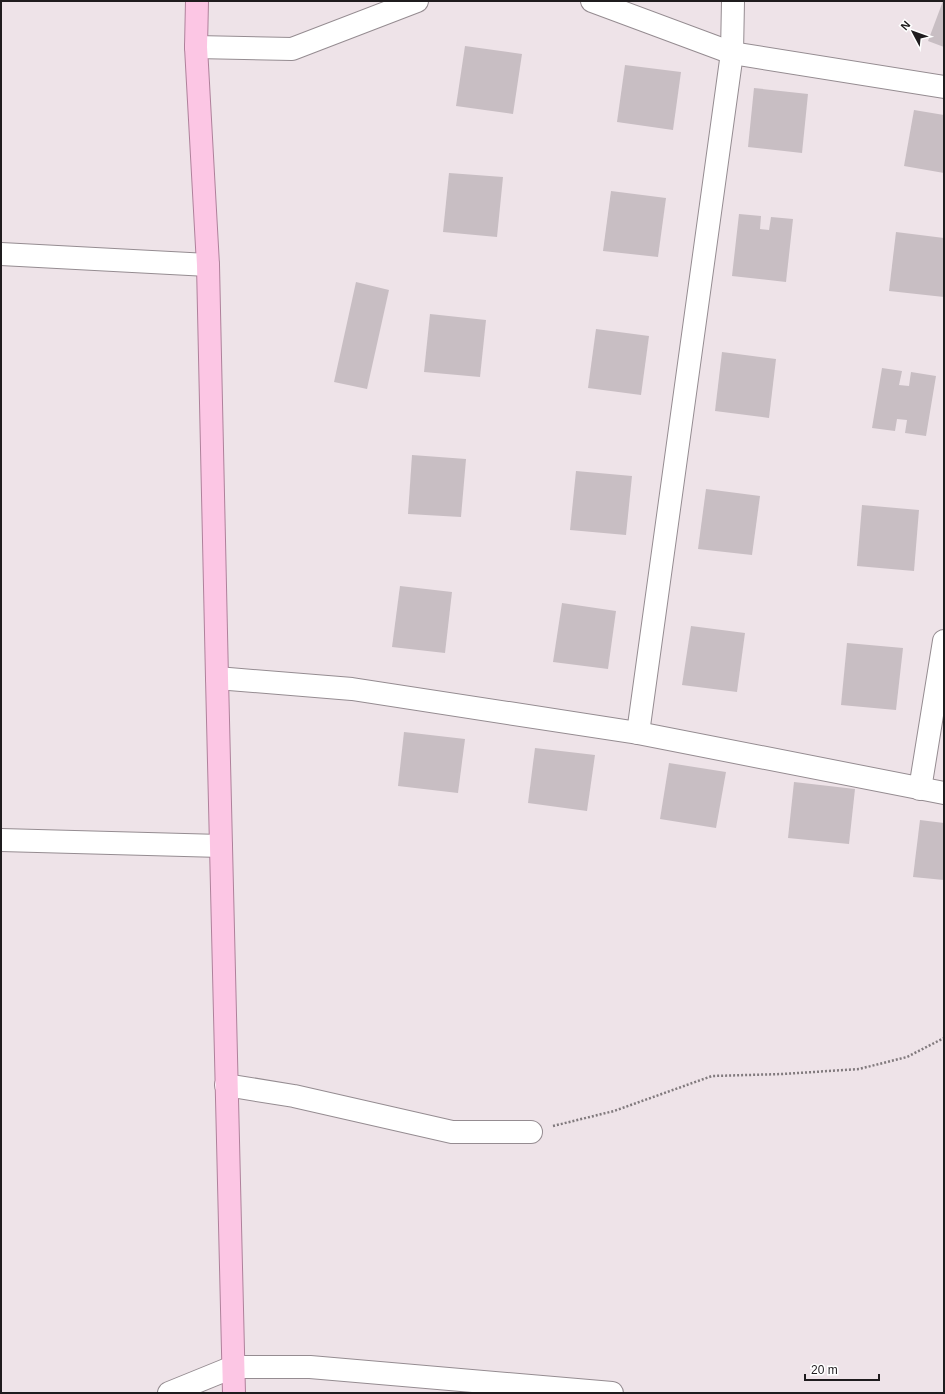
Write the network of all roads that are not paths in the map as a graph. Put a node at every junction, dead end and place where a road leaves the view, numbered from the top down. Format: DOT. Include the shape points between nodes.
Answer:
graph roads {
  1 [pos="197,1"];
  2 [pos="417,1"];
  3 [pos="592,1"];
  4 [pos="733,1"];
  5 [pos="196,47"];
  6 [pos="732,53"];
  7 [pos="944,87"];
  8 [pos="1,254"];
  9 [pos="208,265"];
  10 [pos="944,642"];
  11 [pos="217,678"];
  12 [pos="638,734"];
  13 [pos="920,788"];
  14 [pos="944,793"];
  15 [pos="1,840"];
  16 [pos="221,846"];
  17 [pos="226,1085"];
  18 [pos="531,1132"];
  19 [pos="233,1367"];
  20 [pos="169,1393"];
  21 [pos="234,1393"];
  22 [pos="612,1393"];
  1 -- 5 [label="highway"];
  2 -- 5 [label="street" via="292,49"];
  3 -- 6 [label="street"];
  4 -- 6 [label="street"];
  5 -- 9 [label="highway"];
  6 -- 7 [label="street"];
  6 -- 12 [label="street"];
  8 -- 9 [label="street"];
  9 -- 11 [label="highway"];
  10 -- 13 [label="street"];
  11 -- 12 [label="street" via="352,689"];
  11 -- 16 [label="highway"];
  12 -- 13 [label="street"];
  13 -- 14 [label="street"];
  15 -- 16 [label="street"];
  16 -- 17 [label="highway"];
  17 -- 18 [label="street" via="294,1096 452,1132"];
  17 -- 19 [label="highway"];
  19 -- 20 [label="street"];
  19 -- 21 [label="highway"];
  19 -- 22 [label="street" via="310,1366"];
}
